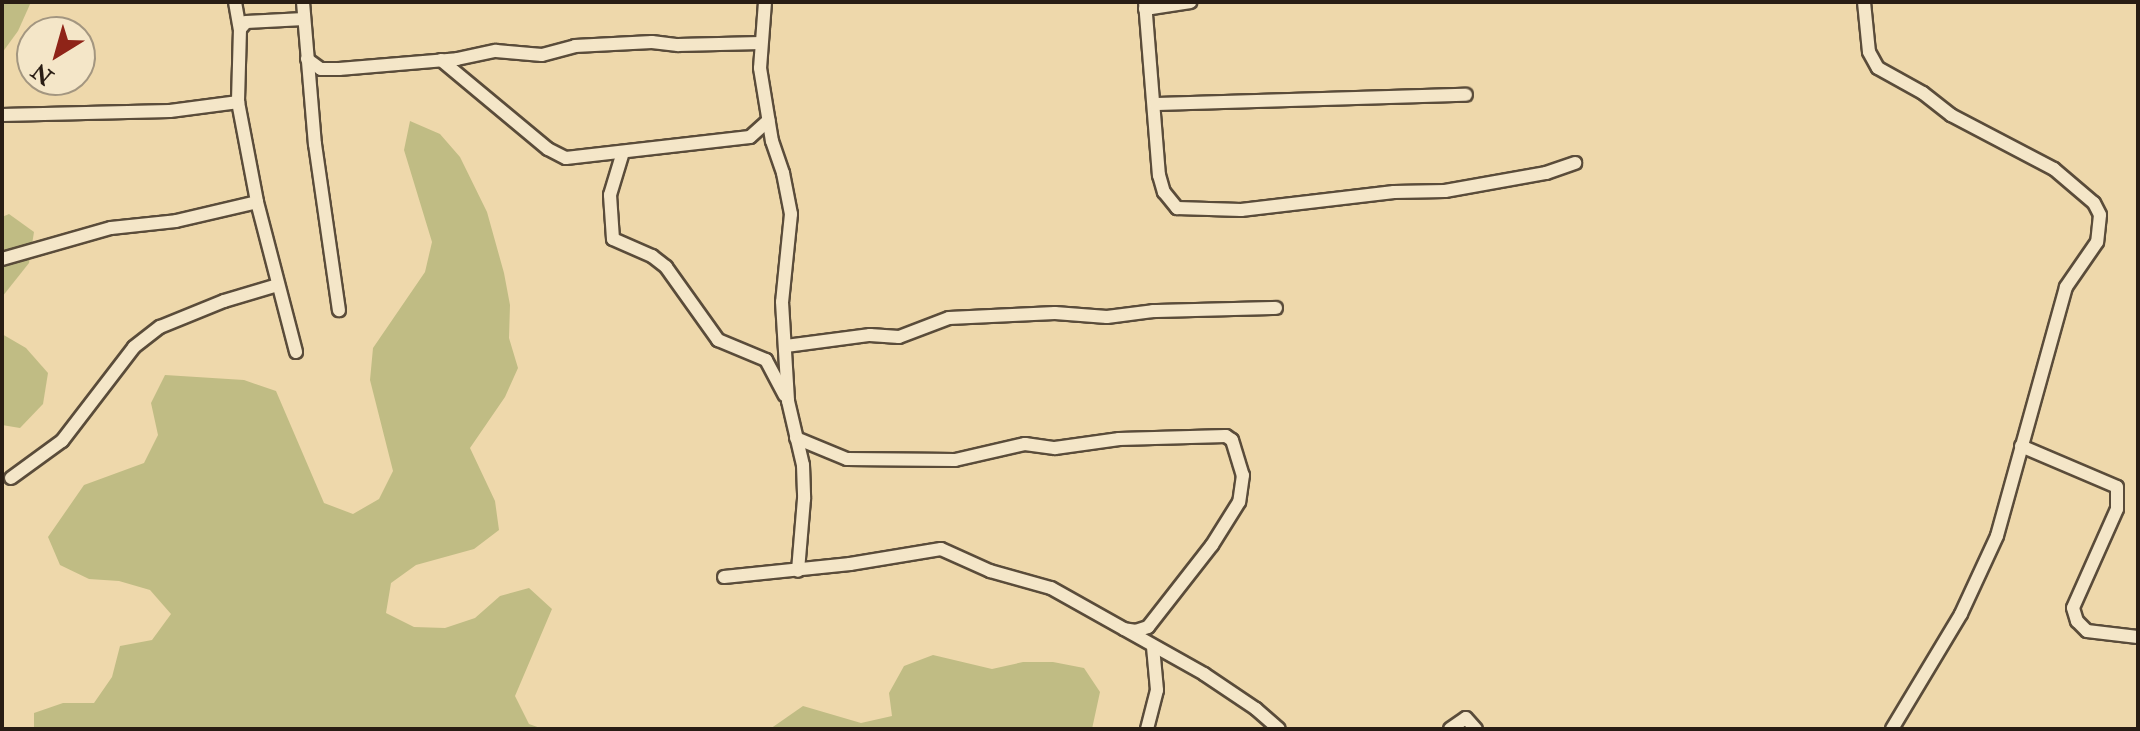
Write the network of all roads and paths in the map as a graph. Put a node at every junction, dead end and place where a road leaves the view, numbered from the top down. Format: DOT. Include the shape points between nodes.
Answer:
graph roads {
  1 [pos="235,2"];
  2 [pos="303,2"];
  3 [pos="765,2"];
  4 [pos="1190,2"];
  5 [pos="1864,2"];
  6 [pos="1145,5"];
  7 [pos="304,19"];
  8 [pos="240,29"];
  9 [pos="761,43"];
  10 [pos="307,59"];
  11 [pos="441,60"];
  12 [pos="1466,95"];
  13 [pos="238,102"];
  14 [pos="1155,104"];
  15 [pos="2,115"];
  16 [pos="769,120"];
  17 [pos="623,152"];
  18 [pos="1575,163"];
  19 [pos="257,202"];
  20 [pos="2,259"];
  21 [pos="278,285"];
  22 [pos="1276,308"];
  23 [pos="339,310"];
  24 [pos="786,346"];
  25 [pos="296,352"];
  26 [pos="788,401"];
  27 [pos="796,438"];
  28 [pos="2021,446"];
  29 [pos="11,478"];
  30 [pos="798,571"];
  31 [pos="724,577"];
  32 [pos="1124,629"];
  33 [pos="2138,637"];
  34 [pos="1153,647"];
  35 [pos="1147,729"];
  36 [pos="1279,729"];
  37 [pos="1450,729"];
  38 [pos="1476,729"];
  39 [pos="1892,729"];
  1 -- 8 [label="street"];
  2 -- 7 [label="street"];
  3 -- 9 [label="street"];
  4 -- 6 [label="street"];
  5 -- 28 [label="street" via="1869,52 1878,68 1951,115 2054,169 2098,208 2097,242 2066,287"];
  6 -- 14 [label="street"];
  7 -- 8 [label="street" via="246,22"];
  7 -- 10 [label="street"];
  8 -- 13 [label="street"];
  9 -- 11 [label="street" via="575,46 542,55 496,51"];
  9 -- 16 [label="street"];
  10 -- 11 [label="street" via="321,69"];
  10 -- 23 [label="street"];
  11 -- 17 [label="street" via="558,156"];
  12 -- 14 [label="street"];
  13 -- 15 [label="street" via="170,111"];
  13 -- 19 [label="street"];
  14 -- 18 [label="street" via="1159,175 1169,201 1184,210 1241,210 1445,191"];
  16 -- 17 [label="street" via="750,137"];
  16 -- 24 [label="street" via="791,214 782,302"];
  17 -- 26 [label="street" via="610,195 613,239 666,267 718,340 766,360"];
  19 -- 20 [label="street" via="176,221 111,228"];
  19 -- 21 [label="street"];
  21 -- 25 [label="street"];
  21 -- 29 [label="street" via="160,327 134,347 62,441"];
  22 -- 24 [label="street" via="949,318 899,337 870,335"];
  24 -- 26 [label="street"];
  26 -- 27 [label="street"];
  27 -- 30 [label="street" via="804,499"];
  27 -- 32 [label="street" via="847,459 955,460 1025,444 1055,448 1119,439 1226,436 1243,475 1239,502 1148,627"];
  28 -- 33 [label="street" via="2117,487 2117,509 2073,608 2087,631"];
  28 -- 39 [label="street" via="1997,536 1961,614"];
  30 -- 31 [label="street"];
  30 -- 32 [label="street" via="941,549 990,571 1051,588"];
  32 -- 34 [label="street"];
  34 -- 35 [label="street" via="1157,690"];
  34 -- 36 [label="street" via="1204,674"];
  37 -- 38 [label="street" via="1466,718"];
}
